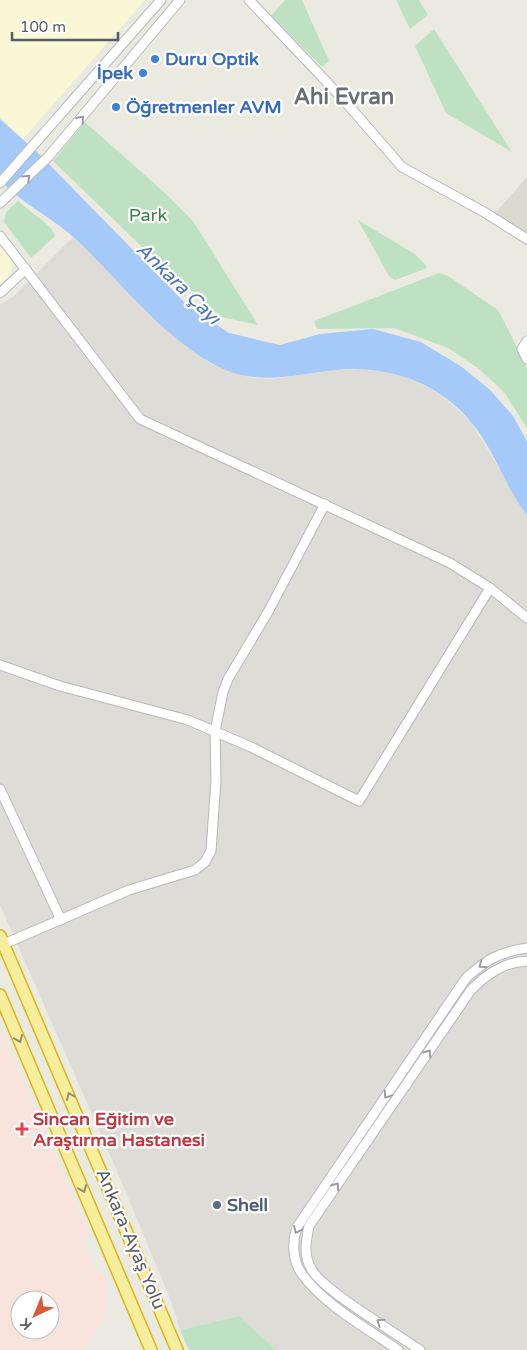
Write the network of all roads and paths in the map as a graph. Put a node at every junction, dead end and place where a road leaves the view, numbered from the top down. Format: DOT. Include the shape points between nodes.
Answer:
graph roads {
  1 [pos="161,0"];
  2 [pos="180,0"];
  3 [pos="249,0"];
  4 [pos="0,183"];
  5 [pos="3,201"];
  6 [pos="0,209"];
  7 [pos="0,235"];
  8 [pos="527,239"];
  9 [pos="26,269"];
  10 [pos="0,292"];
  11 [pos="527,341"];
  12 [pos="527,359"];
  13 [pos="325,504"];
  14 [pos="490,588"];
  15 [pos="527,618"];
  16 [pos="0,665"];
  17 [pos="215,731"];
  18 [pos="0,789"];
  19 [pos="61,920"];
  20 [pos="2,940"];
  21 [pos="527,948"];
  22 [pos="527,961"];
  23 [pos="0,995"];
  24 [pos="151,1350"];
  25 [pos="177,1350"];
  26 [pos="398,1350"];
  27 [pos="420,1350"];
  1 -- 4 [label="street"];
  5 -- 2 [label="street, one-way" via="49,156"];
  3 -- 8 [label="street" via="402,167"];
  5 -- 6 [label="street"];
  7 -- 9 [label="street"];
  9 -- 10 [label="street"];
  9 -- 13 [label="street" via="140,419"];
  11 -- 12 [label="street" via="522,349"];
  13 -- 14 [label="street" via="450,563"];
  13 -- 17 [label="street" via="228,680"];
  14 -- 15 [label="street"];
  14 -- 17 [label="street" via="359,800"];
  16 -- 17 [label="street" via="60,686 188,720"];
  17 -- 19 [label="street" via="216,780 210,851 205,862 195,870 129,890"];
  18 -- 19 [label="street"];
  19 -- 20 [label="street"];
  25 -- 20 [label="highway, Ankara-Ayaş Yolu, one-way"];
  21 -- 26 [label="street, one-way" via="503,952 466,978 297,1227 293,1238 295,1259 301,1274 323,1297"];
  27 -- 22 [label="street, one-way" via="320,1281 307,1259 305,1244 309,1226 471,990 498,968"];
  23 -- 24 [label="highway, Ankara-Ayaş Yolu, one-way"];
}
